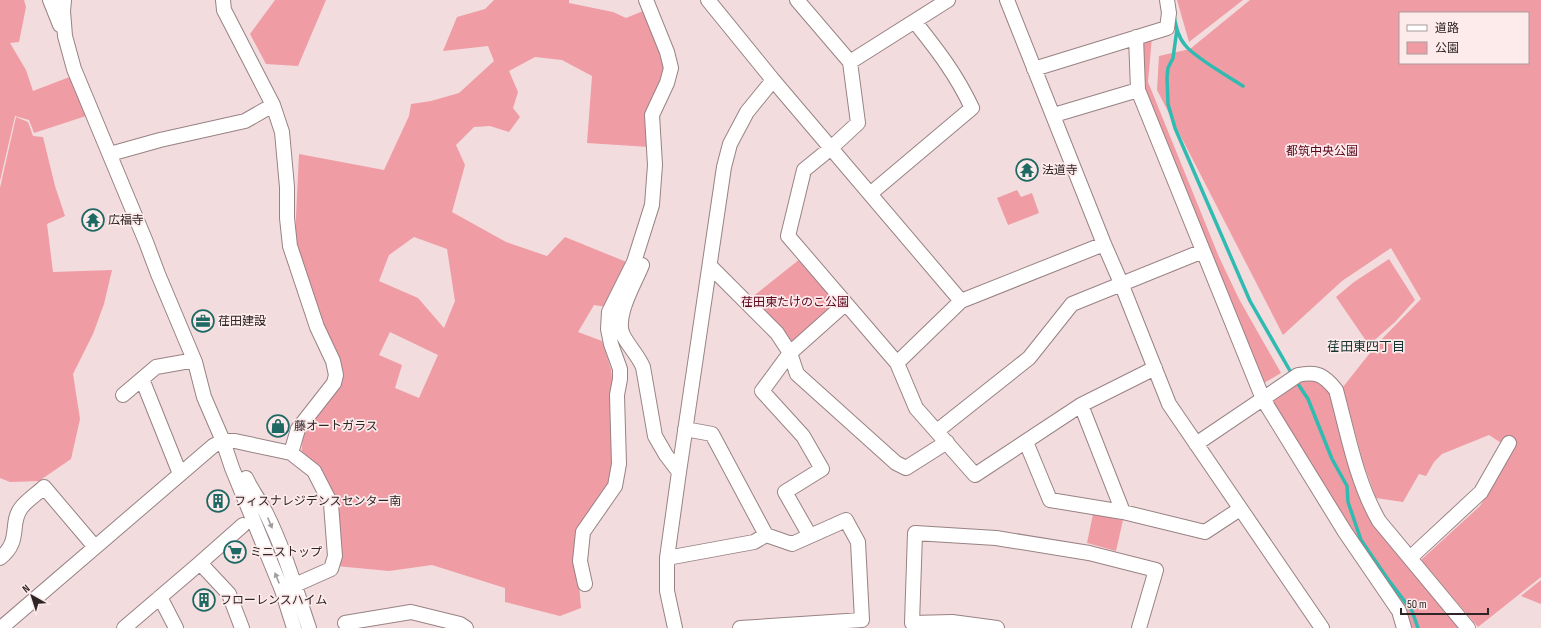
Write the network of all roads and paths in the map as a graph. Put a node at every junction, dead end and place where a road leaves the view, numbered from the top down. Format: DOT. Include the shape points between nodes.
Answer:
graph roads {
  1 [pos="50,0"];
  2 [pos="64,0"];
  3 [pos="223,0"];
  4 [pos="646,0"];
  5 [pos="708,0"];
  6 [pos="797,0"];
  7 [pos="948,0"];
  8 [pos="1006,0"];
  9 [pos="1167,0"];
  10 [pos="915,22"];
  11 [pos="65,36"];
  12 [pos="1136,37"];
  13 [pos="850,62"];
  14 [pos="1034,69"];
  15 [pos="773,80"];
  16 [pos="1138,90"];
  17 [pos="273,105"];
  18 [pos="1054,115"];
  19 [pos="831,148"];
  20 [pos="110,154"];
  21 [pos="870,194"];
  22 [pos="1104,244"];
  23 [pos="638,250"];
  24 [pos="1204,251"];
  25 [pos="710,266"];
  26 [pos="1121,283"];
  27 [pos="961,301"];
  28 [pos="845,304"];
  29 [pos="790,353"];
  30 [pos="194,362"];
  31 [pos="897,363"];
  32 [pos="1155,368"];
  33 [pos="142,379"];
  34 [pos="123,395"];
  35 [pos="1266,397"];
  36 [pos="1080,405"];
  37 [pos="685,429"];
  38 [pos="937,431"];
  39 [pos="223,441"];
  40 [pos="947,442"];
  41 [pos="1026,442"];
  42 [pos="1509,443"];
  43 [pos="1196,444"];
  44 [pos="291,453"];
  45 [pos="678,472"];
  46 [pos="180,474"];
  47 [pos="1240,509"];
  48 [pos="1123,512"];
  49 [pos="243,525"];
  50 [pos="766,535"];
  51 [pos="810,536"];
  52 [pos="95,547"];
  53 [pos="0,558"];
  54 [pos="667,558"];
  55 [pos="1410,558"];
  56 [pos="200,563"];
  57 [pos="295,584"];
  58 [pos="585,584"];
  59 [pos="160,597"];
  60 [pos="345,624"];
  61 [pos="365,625"];
  62 [pos="1,628"];
  63 [pos="124,628"];
  64 [pos="176,628"];
  65 [pos="242,628"];
  66 [pos="294,628"];
  67 [pos="309,628"];
  68 [pos="466,628"];
  69 [pos="674,628"];
  70 [pos="740,628"];
  71 [pos="997,628"];
  72 [pos="1139,628"];
  73 [pos="1322,628"];
  74 [pos="1404,628"];
  75 [pos="1468,628"];
  1 -- 11 [label="street"];
  2 -- 11 [label="street"];
  3 -- 17 [label="street" via="224,10"];
  4 -- 23 [label="street" via="671,68 652,116 655,165 652,206"];
  5 -- 15 [label="street"];
  6 -- 13 [label="street"];
  7 -- 10 [label="street"];
  8 -- 14 [label="street"];
  9 -- 12 [label="street" via="1167,28"];
  10 -- 13 [label="street"];
  10 -- 21 [label="street" via="944,59 972,108"];
  11 -- 20 [label="street" via="74,69"];
  12 -- 14 [label="street"];
  12 -- 16 [label="street"];
  13 -- 19 [label="street" via="858,123"];
  14 -- 18 [label="street"];
  15 -- 19 [label="street"];
  15 -- 25 [label="street" via="747,112 730,144 724,167"];
  16 -- 18 [label="street"];
  16 -- 24 [label="street"];
  17 -- 20 [label="street" via="245,121"];
  17 -- 44 [label="street" via="282,132 287,187 286,218 290,246 336,375 334,383 298,429"];
  18 -- 22 [label="street"];
  19 -- 21 [label="street"];
  19 -- 28 [label="street" via="804,170 788,236"];
  20 -- 30 [label="street"];
  21 -- 27 [label="street"];
  22 -- 26 [label="street"];
  22 -- 27 [label="street"];
  23 -- 45 [label="street" via="643,264 621,313 620,323 627,343 643,367 655,436"];
  23 -- 58 [label="street" via="609,312 608,329 620,368 617,394 619,464 615,486 583,532 580,561"];
  24 -- 26 [label="street"];
  24 -- 35 [label="street"];
  25 -- 29 [label="street" via="777,333"];
  25 -- 37 [label="street"];
  26 -- 32 [label="street"];
  26 -- 38 [label="street" via="1072,304 1029,358"];
  27 -- 31 [label="street"];
  28 -- 29 [label="street"];
  28 -- 31 [label="street"];
  29 -- 40 [label="street" via="797,374 896,463 906,468"];
  29 -- 51 [label="street" via="762,391 803,436 822,470 785,492"];
  30 -- 33 [label="street" via="156,367"];
  30 -- 39 [label="street" via="204,397"];
  31 -- 38 [label="street" via="916,408"];
  32 -- 36 [label="street"];
  32 -- 43 [label="street" via="1169,404"];
  33 -- 34 [label="street"];
  33 -- 46 [label="street"];
  35 -- 43 [label="street"];
  35 -- 55 [label="street" via="1298,375 1315,374 1328,381 1336,390 1357,469 1370,504 1379,520"];
  35 -- 74 [label="street" via="1345,532 1399,611"];
  36 -- 41 [label="street"];
  36 -- 48 [label="street"];
  37 -- 45 [label="street"];
  37 -- 50 [label="street" via="712,434"];
  38 -- 40 [label="street"];
  39 -- 44 [label="street" via="235,441"];
  39 -- 46 [label="street" via="213,446"];
  39 -- 57 [label="street, one-way" via="236,458 252,492 266,513"];
  66 -- 39 [label="street, one-way" via="282,590"];
  40 -- 41 [label="street" via="974,475"];
  41 -- 48 [label="street" via="1050,500"];
  42 -- 55 [label="street" via="1480,492"];
  43 -- 47 [label="street"];
  44 -- 57 [label="street" via="314,471 331,504 334,556 331,569"];
  45 -- 54 [label="street"];
  46 -- 52 [label="street"];
  47 -- 48 [label="street" via="1205,532"];
  47 -- 73 [label="street"];
  49 -- 56 [label="street"];
  50 -- 51 [label="street" via="792,544"];
  50 -- 54 [label="street" via="754,542"];
  51 -- 70 [label="street" via="846,520 858,542 862,620"];
  52 -- 53 [label="street" via="44,488 21,508 16,518 11,548"];
  52 -- 62 [label="street"];
  54 -- 69 [label="street" via="667,591"];
  55 -- 75 [label="street"];
  56 -- 59 [label="street"];
  56 -- 65 [label="street" via="229,594"];
  57 -- 67 [label="street"];
  59 -- 63 [label="street"];
  59 -- 64 [label="street"];
  60 -- 61 [label="street"];
  61 -- 68 [label="street" via="411,612 460,624"];
  71 -- 72 [label="street" via="952,622 912,623 915,533 1012,540 1089,553 1156,570"];
}
